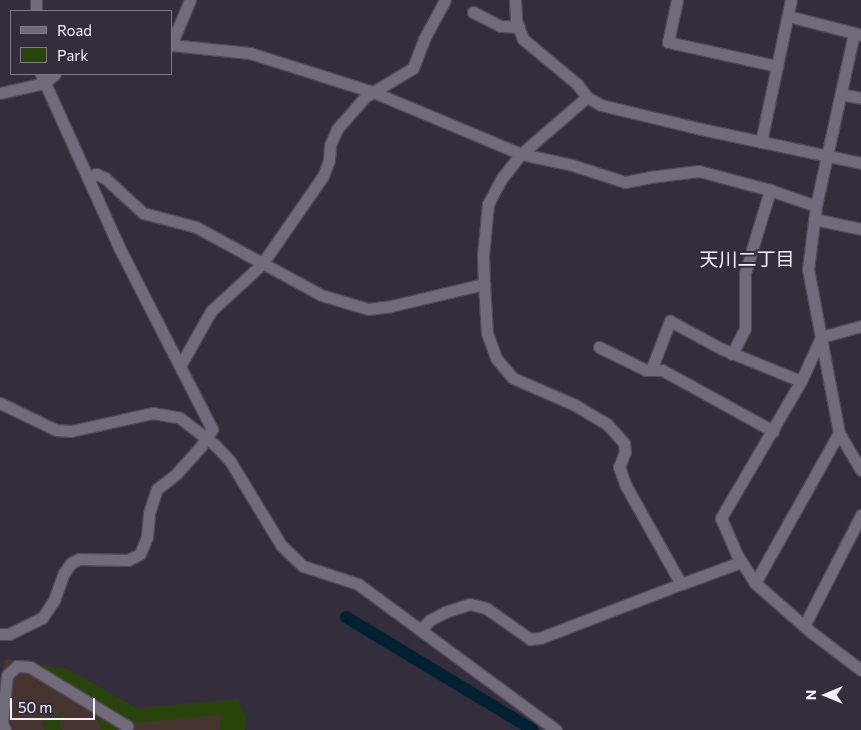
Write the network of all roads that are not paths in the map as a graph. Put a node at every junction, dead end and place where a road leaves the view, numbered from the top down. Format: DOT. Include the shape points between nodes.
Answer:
graph roads {
  1 [pos="190,0"];
  2 [pos="445,0"];
  3 [pos="515,0"];
  4 [pos="677,0"];
  5 [pos="791,0"];
  6 [pos="473,12"];
  7 [pos="788,16"];
  8 [pos="519,27"];
  9 [pos="858,34"];
  10 [pos="172,43"];
  11 [pos="172,45"];
  12 [pos="777,66"];
  13 [pos="42,78"];
  14 [pos="373,92"];
  15 [pos="0,93"];
  16 [pos="841,94"];
  17 [pos="587,97"];
  18 [pos="861,98"];
  19 [pos="761,142"];
  20 [pos="521,154"];
  21 [pos="828,156"];
  22 [pos="861,163"];
  23 [pos="88,178"];
  24 [pos="770,190"];
  25 [pos="816,206"];
  26 [pos="814,219"];
  27 [pos="861,229"];
  28 [pos="262,264"];
  29 [pos="484,284"];
  30 [pos="861,326"];
  31 [pos="821,337"];
  32 [pos="599,347"];
  33 [pos="732,354"];
  34 [pos="180,366"];
  35 [pos="651,370"];
  36 [pos="801,381"];
  37 [pos="0,403"];
  38 [pos="773,430"];
  39 [pos="839,433"];
  40 [pos="207,439"];
  41 [pos="861,470"];
  42 [pos="861,515"];
  43 [pos="742,562"];
  44 [pos="755,583"];
  45 [pos="681,584"];
  46 [pos="804,626"];
  47 [pos="421,629"];
  48 [pos="0,634"];
  49 [pos="860,667"];
  50 [pos="127,726"];
  51 [pos="5,730"];
  52 [pos="556,730"];
  1 -- 10 [label="street"];
  2 -- 14 [label="street" via="413,68"];
  3 -- 8 [label="street"];
  4 -- 12 [label="street" via="668,42"];
  5 -- 7 [label="street"];
  6 -- 8 [label="street" via="501,26"];
  7 -- 9 [label="street"];
  7 -- 12 [label="street"];
  8 -- 17 [label="street" via="523,39 577,84"];
  9 -- 16 [label="street"];
  11 -- 14 [label="street" via="250,53"];
  12 -- 19 [label="street"];
  13 -- 15 [label="street"];
  13 -- 23 [label="street"];
  14 -- 20 [label="street"];
  14 -- 28 [label="street" via="337,129 323,176"];
  16 -- 18 [label="street"];
  16 -- 21 [label="street"];
  17 -- 19 [label="street" via="601,104"];
  17 -- 20 [label="street"];
  19 -- 21 [label="street"];
  20 -- 24 [label="street" via="572,165 625,182 699,171"];
  20 -- 29 [label="street" via="502,178 488,204"];
  21 -- 22 [label="street"];
  21 -- 25 [label="street"];
  23 -- 28 [label="street" via="96,174 105,178 142,213 196,227"];
  23 -- 34 [label="street"];
  24 -- 25 [label="street"];
  24 -- 33 [label="street" via="745,273 745,328"];
  25 -- 26 [label="street"];
  26 -- 27 [label="street"];
  26 -- 31 [label="street" via="808,269"];
  28 -- 29 [label="street" via="321,295 368,309"];
  28 -- 34 [label="street" via="211,312"];
  29 -- 45 [label="street" via="486,333 496,358 513,378 575,405 607,424 624,443 625,452 619,467 626,486"];
  30 -- 31 [label="street"];
  31 -- 36 [label="street"];
  31 -- 39 [label="street"];
  32 -- 35 [label="street"];
  33 -- 35 [label="street" via="670,321"];
  33 -- 36 [label="street"];
  34 -- 40 [label="street" via="212,429"];
  35 -- 38 [label="street" via="662,370"];
  36 -- 38 [label="street"];
  37 -- 40 [label="street" via="56,430 88,429 153,413 180,418"];
  38 -- 43 [label="street" via="721,518"];
  39 -- 41 [label="street"];
  39 -- 44 [label="street"];
  40 -- 47 [label="street" via="230,461 287,553 303,566 358,584"];
  40 -- 48 [label="street" via="176,474 157,489 149,513 147,538 140,554 128,560 79,559 71,563 42,618 8,634"];
  42 -- 46 [label="street"];
  43 -- 44 [label="street"];
  43 -- 45 [label="street"];
  44 -- 46 [label="street"];
  45 -- 47 [label="street" via="540,638 530,639 486,608 470,604 445,612"];
  46 -- 49 [label="street"];
  47 -- 52 [label="street"];
  50 -- 51 [label="street" via="30,667 17,666 7,675 2,722"];
}
